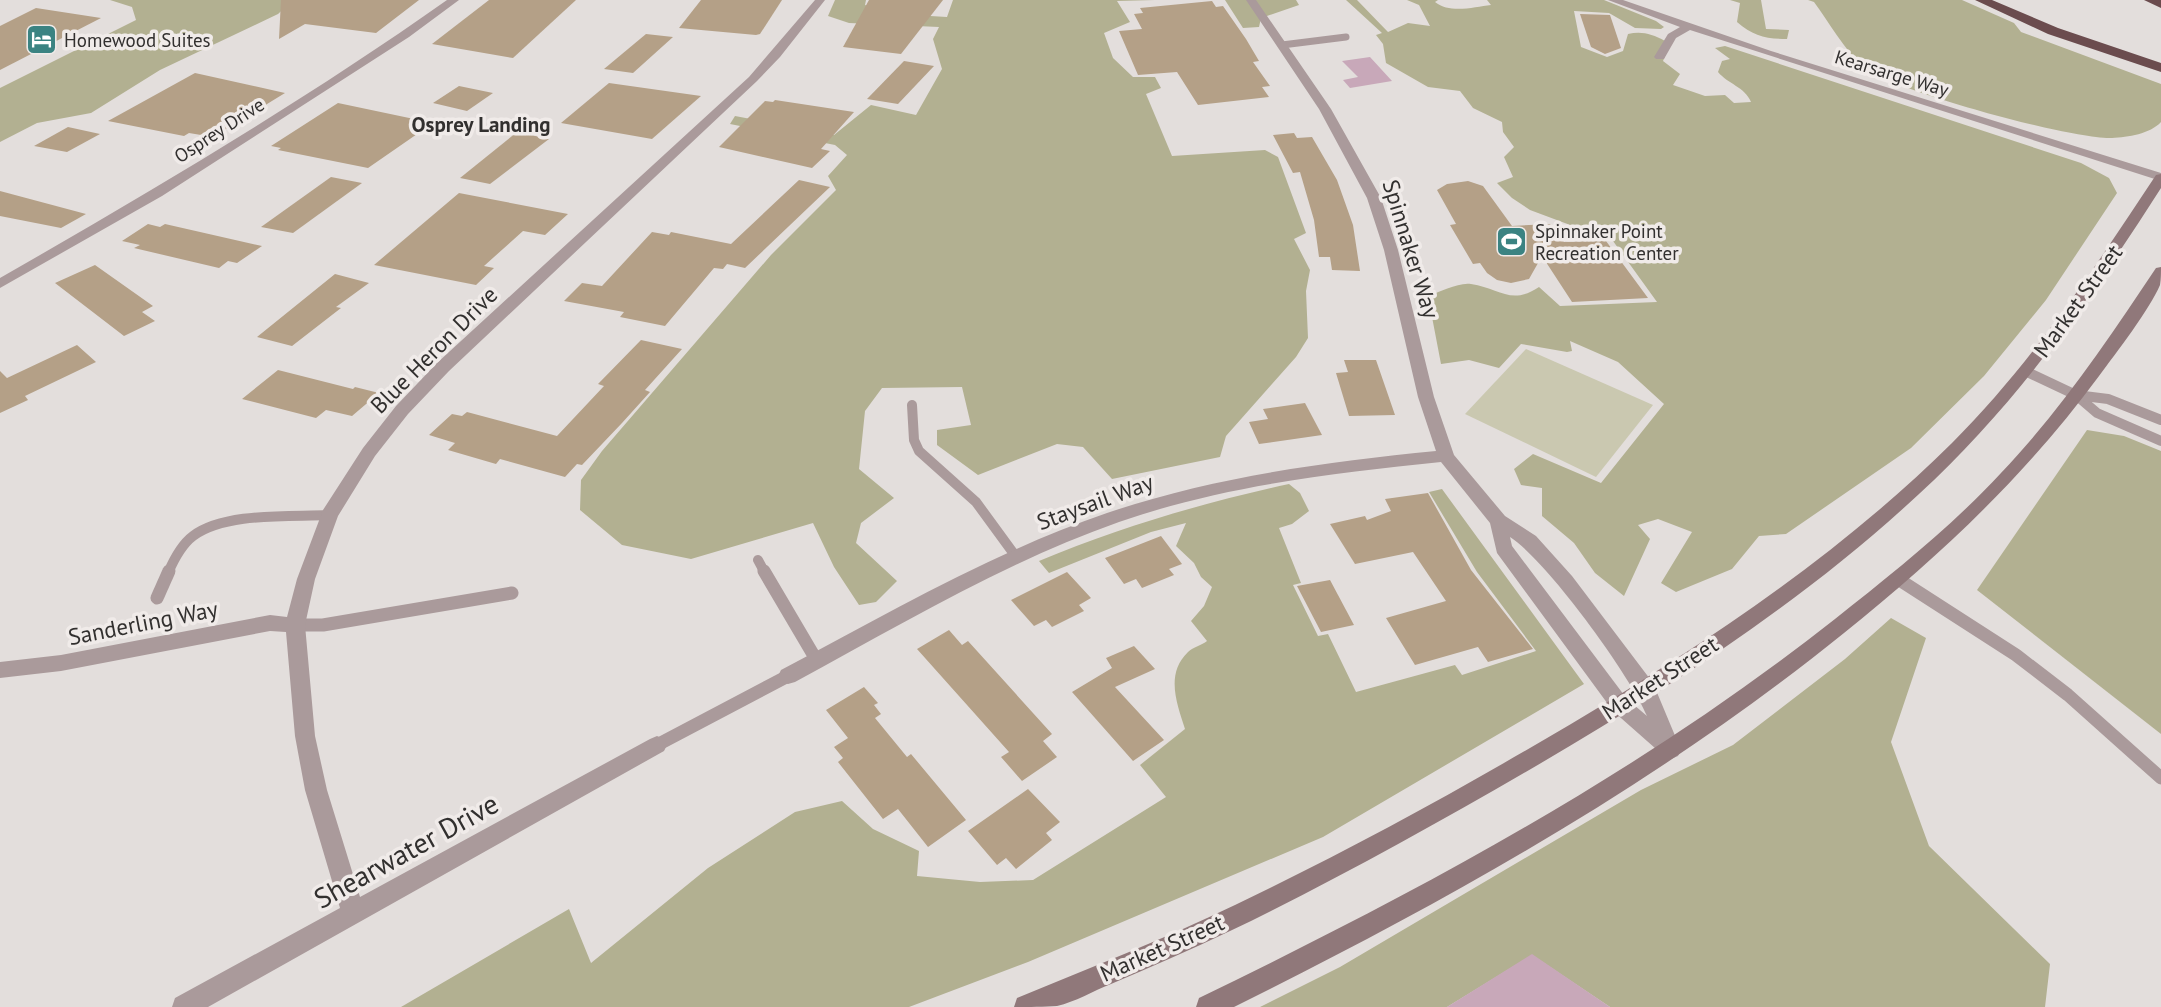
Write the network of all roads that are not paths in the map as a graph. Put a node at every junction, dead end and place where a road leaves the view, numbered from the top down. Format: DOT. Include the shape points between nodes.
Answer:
graph roads {
  1 [pos="454,0"];
  2 [pos="820,0"];
  3 [pos="1251,0"];
  4 [pos="1614,0"];
  5 [pos="1981,0"];
  6 [pos="2150,0"];
  7 [pos="2161,4"];
  8 [pos="1687,27"];
  9 [pos="1346,37"];
  10 [pos="1282,45"];
  11 [pos="1660,57"];
  12 [pos="2161,68"];
  13 [pos="2161,177"];
  14 [pos="2161,271"];
  15 [pos="0,284"];
  16 [pos="2027,372"];
  17 [pos="2076,395"];
  18 [pos="912,405"];
  19 [pos="2161,420"];
  20 [pos="2161,441"];
  21 [pos="1446,456"];
  22 [pos="329,515"];
  23 [pos="1499,521"];
  24 [pos="1017,558"];
  25 [pos="758,560"];
  26 [pos="1898,579"];
  27 [pos="512,593"];
  28 [pos="157,598"];
  29 [pos="295,625"];
  30 [pos="817,661"];
  31 [pos="0,670"];
  32 [pos="788,676"];
  33 [pos="1646,689"];
  34 [pos="1620,705"];
  35 [pos="657,745"];
  36 [pos="1671,750"];
  37 [pos="2146,764"];
  38 [pos="2161,770"];
  39 [pos="2161,778"];
  40 [pos="353,914"];
  41 [pos="184,1007"];
  42 [pos="1026,1007"];
  43 [pos="1208,1007"];
  1 -- 15 [label="street, Osprey Drive" via="156,193"];
  2 -- 22 [label="street, Blue Heron Drive" via="776,55 722,109 429,381 369,452"];
  3 -- 10 [label="street, Spinnaker Way"];
  4 -- 8 [label="street, Kearsarge Way"];
  5 -- 12 [label="highway" via="2053,31"];
  6 -- 7 [label="highway"];
  8 -- 11 [label="street" via="1672,36"];
  8 -- 13 [label="street, Kearsarge Way"];
  9 -- 10 [label="lane"];
  10 -- 21 [label="street, Spinnaker Way" via="1338,130 1374,198"];
  13 -- 16 [label="main road, Market Street" via="2104,268"];
  14 -- 17 [label="main road"];
  16 -- 17 [label="lane"];
  16 -- 33 [label="main road, Market Street" via="1957,448 1868,529 1754,616"];
  17 -- 19 [label="lane" via="2108,399"];
  17 -- 20 [label="lane" via="2097,413"];
  17 -- 26 [label="main road" via="1984,501"];
  18 -- 24 [label="lane" via="919,451 976,502"];
  21 -- 23 [label="street, Spinnaker Way"];
  21 -- 24 [label="street, Staysail Way" via="1291,475 1205,492 1110,519"];
  22 -- 28 [label="lane" via="215,526 195,535"];
  22 -- 29 [label="street, Blue Heron Drive"];
  23 -- 33 [label="street, Spinnaker Way" via="1530,541"];
  23 -- 34 [label="street, Spinnaker Way" via="1503,548"];
  24 -- 30 [label="street, Staysail Way"];
  25 -- 30 [label="lane"];
  26 -- 36 [label="main road" via="1776,676"];
  26 -- 37 [label="lane" via="2016,655"];
  27 -- 29 [label="lane" via="323,625"];
  29 -- 31 [label="street, Sanderling Way" via="270,624"];
  29 -- 40 [label="street, Blue Heron Drive" via="305,736"];
  30 -- 32 [label="street, Staysail Way"];
  32 -- 35 [label="lane"];
  33 -- 34 [label="main road, Market Street"];
  33 -- 36 [label="street, Spinnaker Way"];
  34 -- 36 [label="street, Spinnaker Way"];
  34 -- 42 [label="main road, Market Street" via="1303,882 1197,934"];
  35 -- 40 [label="street, Shearwater Drive"];
  36 -- 43 [label="main road" via="1436,891"];
  37 -- 38 [label="lane"];
  37 -- 39 [label="lane"];
  40 -- 41 [label="street, Shearwater Drive"];
}
